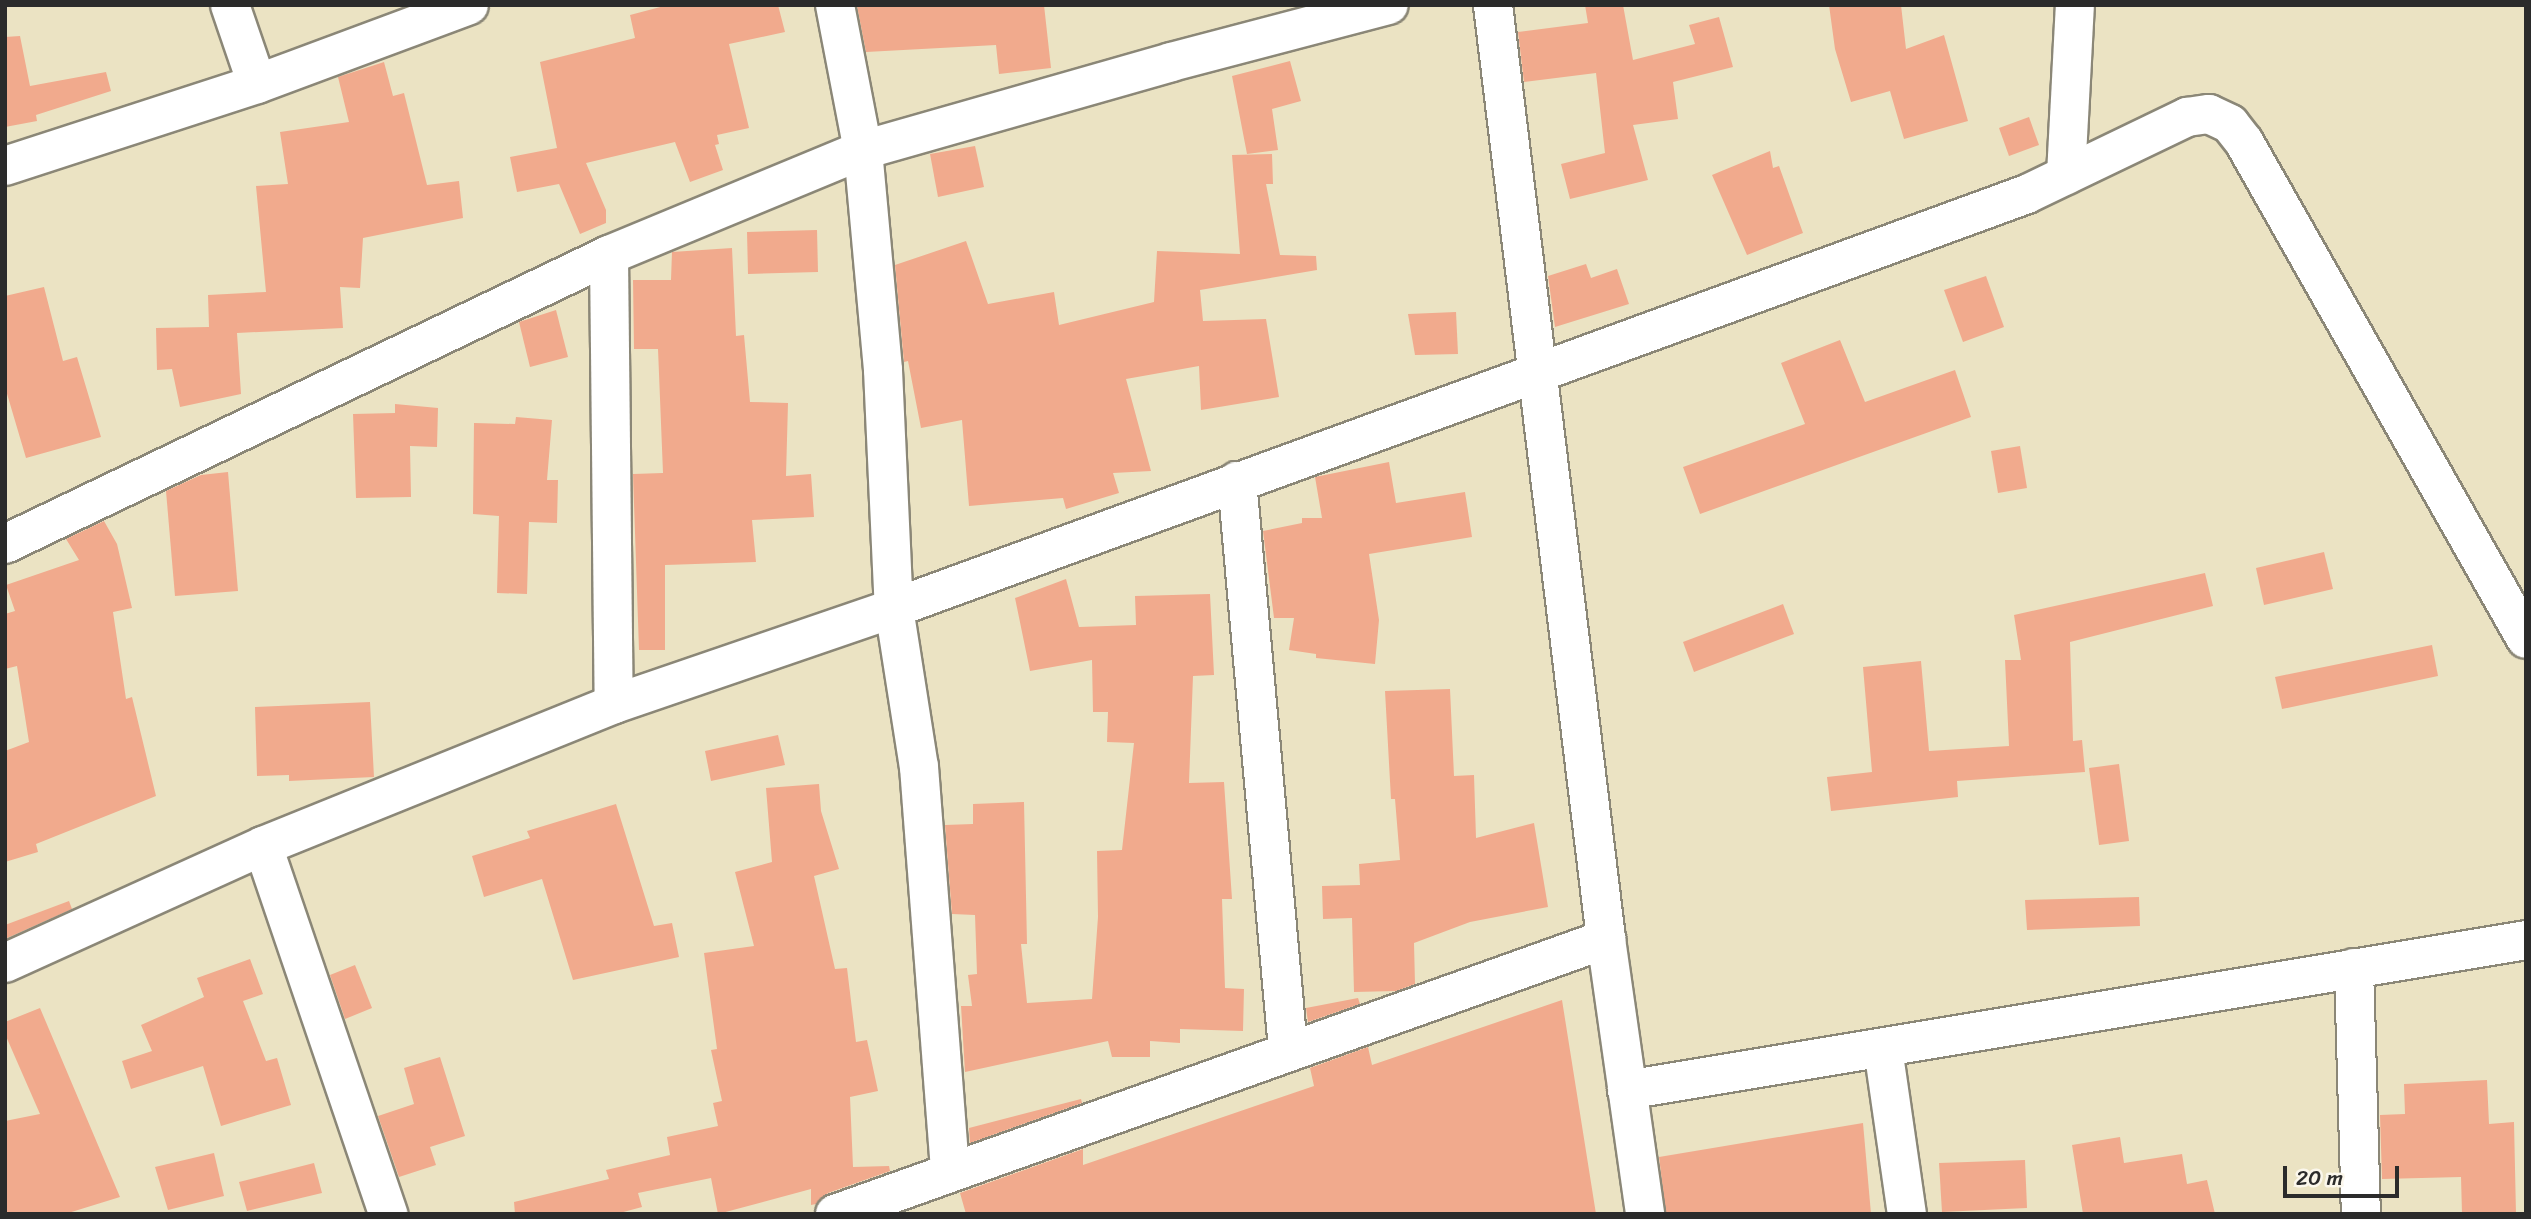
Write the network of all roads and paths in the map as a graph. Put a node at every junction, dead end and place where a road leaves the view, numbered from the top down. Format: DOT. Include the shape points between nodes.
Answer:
graph roads {
  1 [pos="230,5"];
  2 [pos="469,5"];
  3 [pos="835,5"];
  4 [pos="1389,5"];
  5 [pos="1493,5"];
  6 [pos="2074,5"];
  7 [pos="257,84"];
  8 [pos="863,150"];
  9 [pos="5,166"];
  10 [pos="2066,175"];
  11 [pos="609,255"];
  12 [pos="1538,373"];
  13 [pos="1237,481"];
  14 [pos="5,544"];
  15 [pos="894,608"];
  16 [pos="2526,639"];
  17 [pos="614,704"];
  18 [pos="264,846"];
  19 [pos="1606,939"];
  20 [pos="2526,940"];
  21 [pos="5,963"];
  22 [pos="2354,968"];
  23 [pos="1883,1048"];
  24 [pos="1288,1049"];
  25 [pos="1627,1090"];
  26 [pos="950,1171"];
  27 [pos="902,1202"];
  28 [pos="388,1214"];
  29 [pos="835,1214"];
  30 [pos="1645,1214"];
  31 [pos="1907,1214"];
  32 [pos="2361,1214"];
  1 -- 7 [label="street"];
  2 -- 7 [label="street"];
  3 -- 8 [label="street"];
  4 -- 8 [label="street"];
  5 -- 12 [label="street"];
  6 -- 10 [label="street"];
  7 -- 9 [label="street"];
  8 -- 11 [label="street"];
  8 -- 15 [label="street" via="883,370"];
  10 -- 12 [label="street" via="2027,194"];
  10 -- 16 [label="street" via="2187,117 2208,114 2230,124 2259,165"];
  11 -- 14 [label="street"];
  11 -- 17 [label="street"];
  12 -- 13 [label="street"];
  12 -- 19 [label="street"];
  13 -- 15 [label="street"];
  13 -- 24 [label="street"];
  15 -- 17 [label="street"];
  15 -- 26 [label="street" via="919,767"];
  17 -- 18 [label="street"];
  18 -- 21 [label="street"];
  18 -- 28 [label="street"];
  19 -- 24 [label="street"];
  19 -- 25 [label="street"];
  20 -- 22 [label="street"];
  22 -- 23 [label="street"];
  22 -- 32 [label="street"];
  23 -- 25 [label="street"];
  23 -- 31 [label="street"];
  24 -- 26 [label="street"];
  25 -- 30 [label="street"];
  26 -- 27 [label="street"];
  27 -- 29 [label="street"];
}
